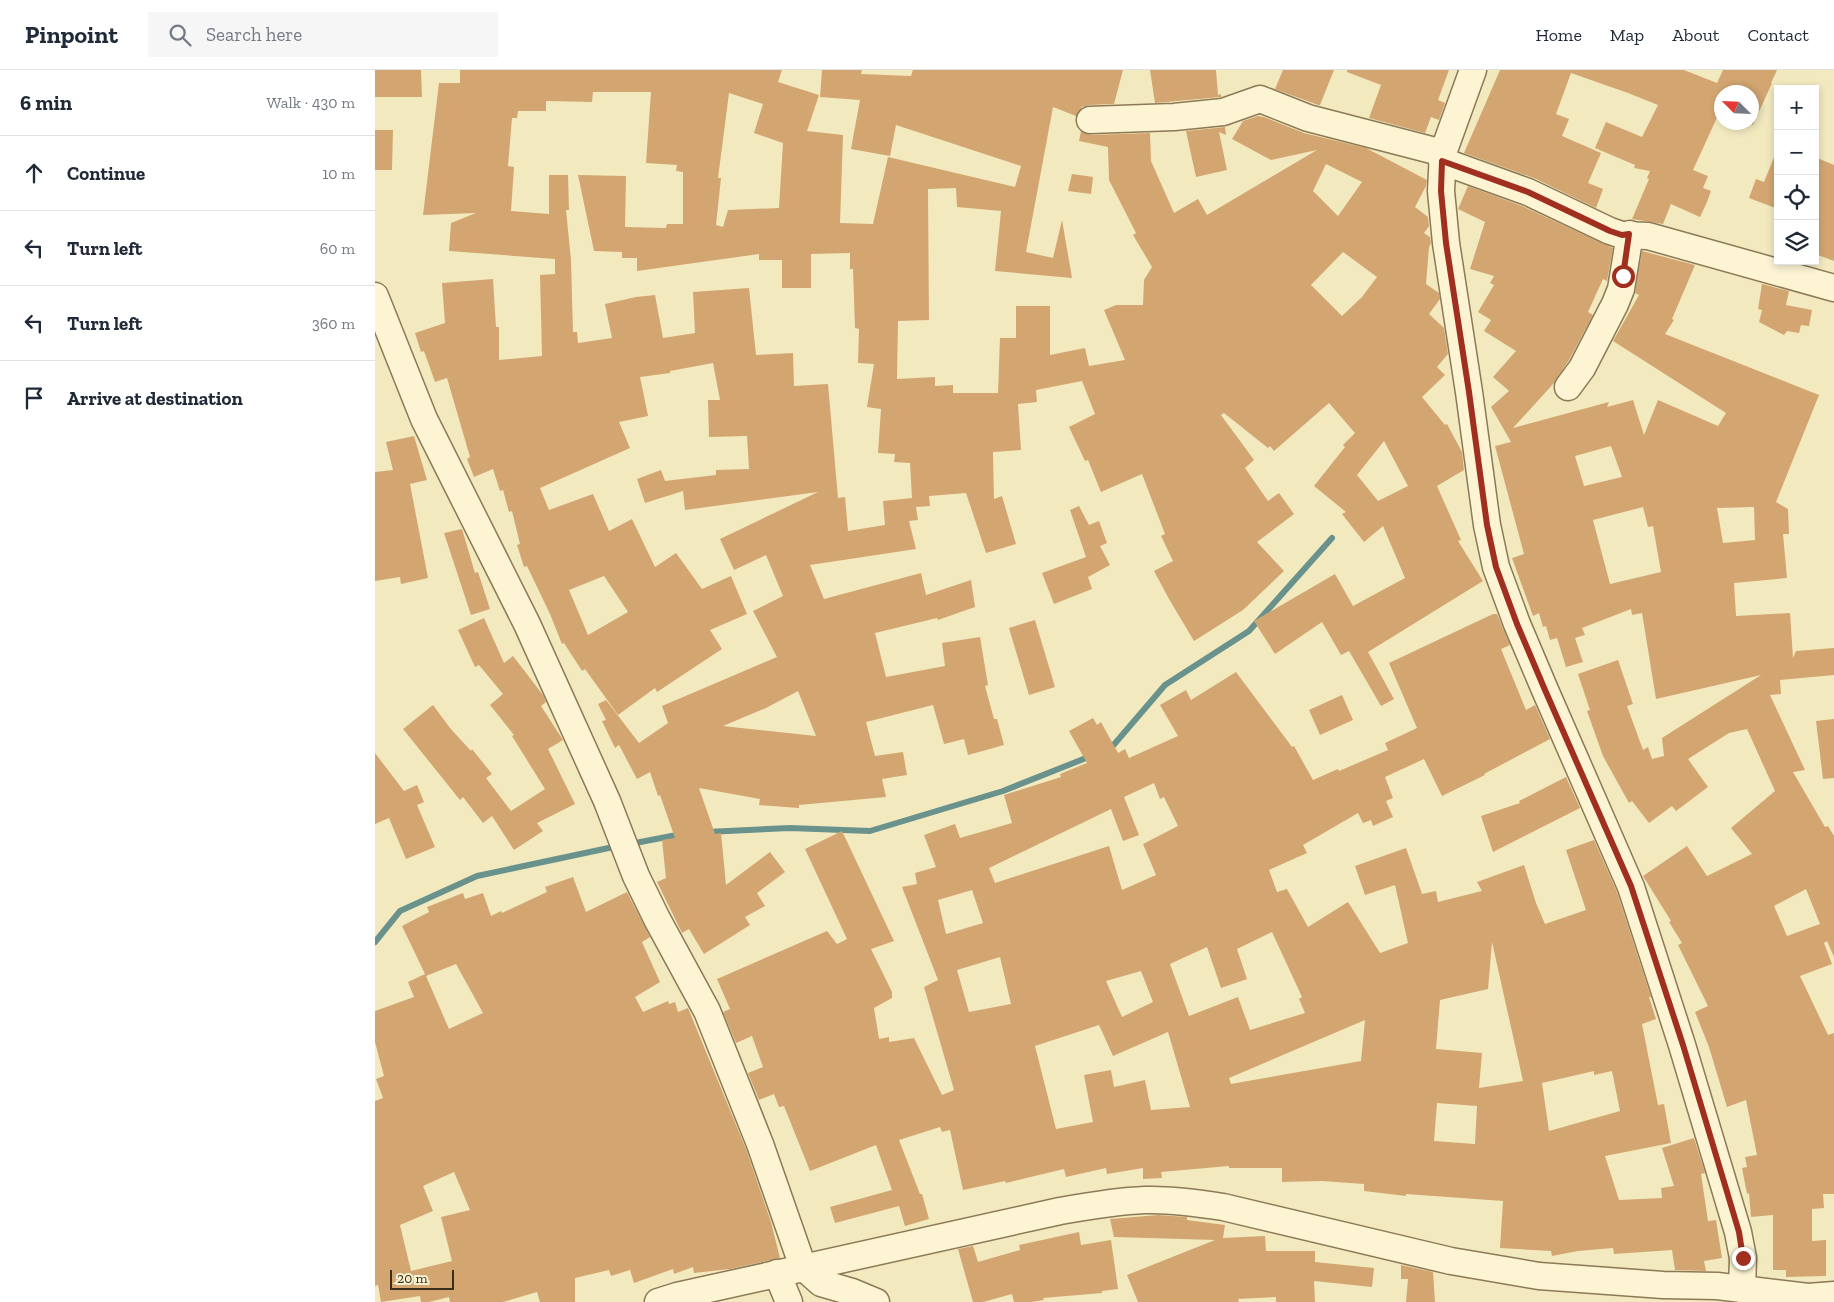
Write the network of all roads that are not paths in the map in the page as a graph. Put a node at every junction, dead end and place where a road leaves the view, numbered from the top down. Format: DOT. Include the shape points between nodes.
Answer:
graph roads {
  1 [pos="1473,70"];
  2 [pos="1090,120"];
  3 [pos="1442,157"];
  4 [pos="1629,234"];
  5 [pos="1834,288"];
  6 [pos="375,296"];
  7 [pos="1568,387"];
  8 [pos="803,1268"];
  9 [pos="777,1273"];
  10 [pos="1725,1292"];
  11 [pos="1834,1295"];
  12 [pos="658,1302"];
  13 [pos="789,1302"];
  14 [pos="876,1302"];
  1 -- 3 [label="street"];
  2 -- 3 [label="street" via="1223,112 1260,99 1308,118"];
  3 -- 4 [label="street" via="1528,192 1610,231"];
  3 -- 10 [label="street" via="1441,191 1446,243 1496,567 1517,624 1631,886 1683,1045 1739,1232 1743,1258"];
  4 -- 5 [label="street" via="1648,236"];
  4 -- 7 [label="street" via="1621,289 1582,368"];
  6 -- 8 [label="street" via="424,418 527,624 607,801 636,876 707,1010 760,1144"];
  8 -- 9 [label="street"];
  8 -- 10 [label="street" via="1060,1210 1146,1200 1223,1207 1451,1261 1539,1276"];
  8 -- 14 [label="street" via="821,1283"];
  9 -- 12 [label="street"];
  9 -- 13 [label="street"];
  10 -- 11 [label="street" via="1808,1297"];
}
